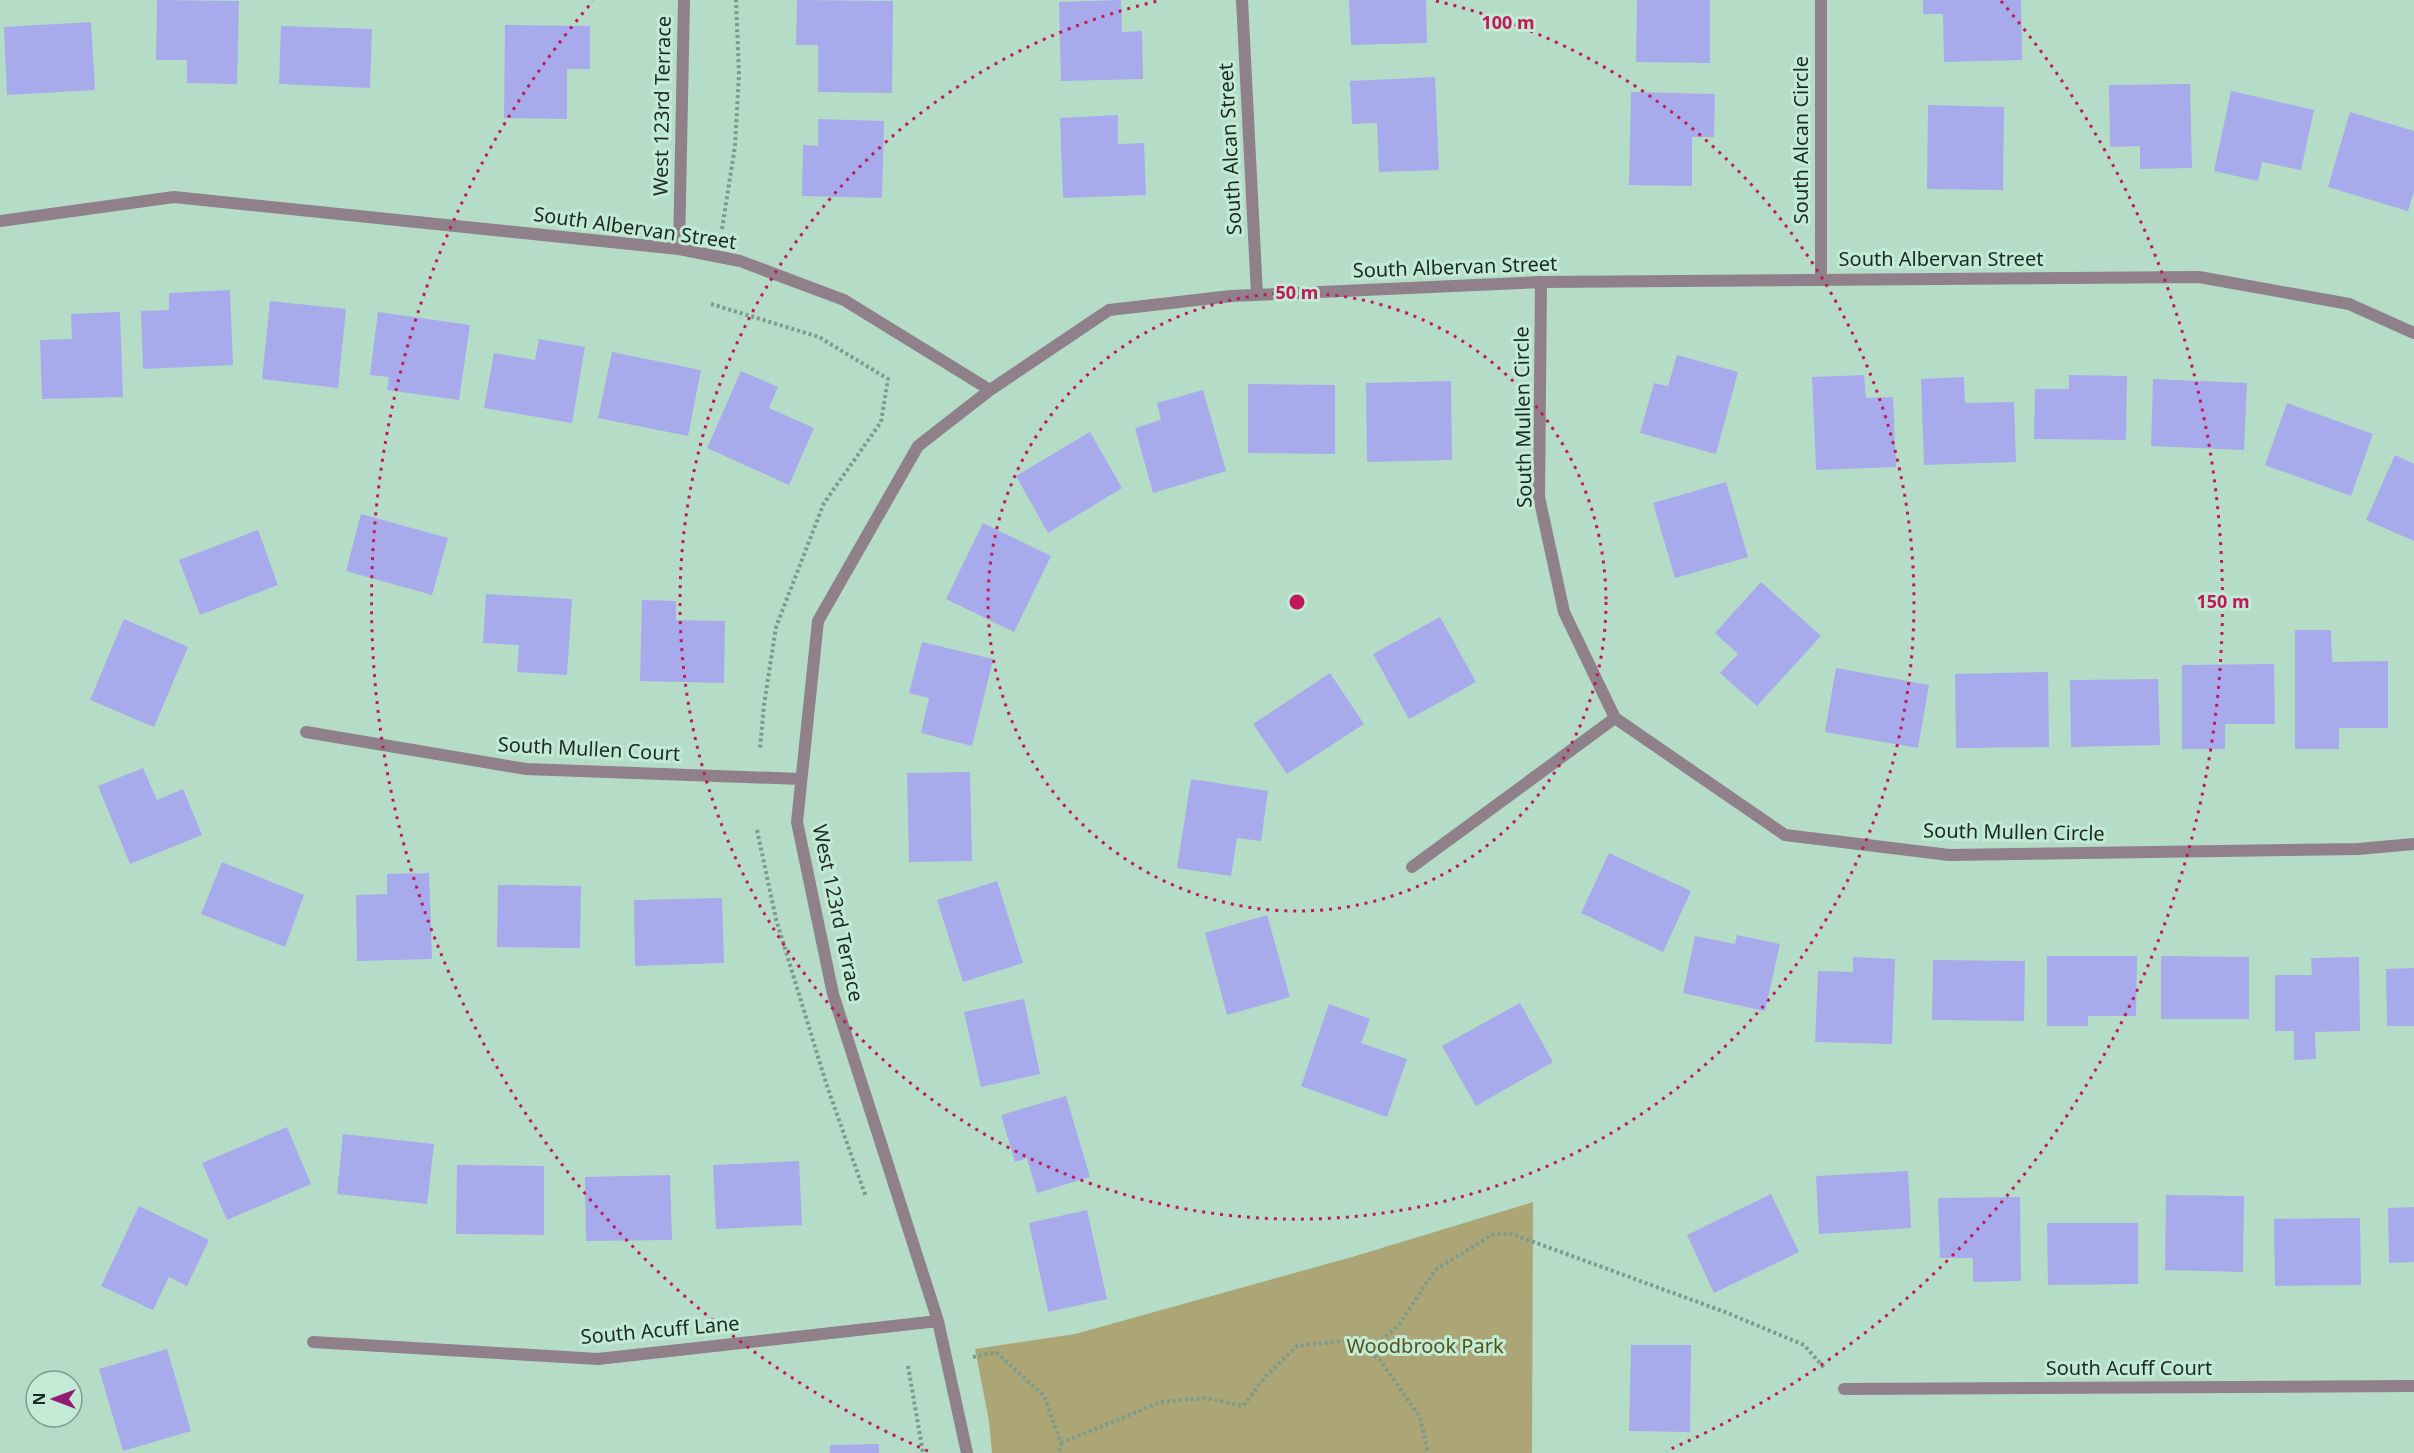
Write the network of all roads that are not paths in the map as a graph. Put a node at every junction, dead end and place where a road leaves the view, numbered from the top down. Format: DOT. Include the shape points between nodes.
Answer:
graph roads {
  1 [pos="684,0"];
  2 [pos="1242,0"];
  3 [pos="1821,0"];
  4 [pos="0,221"];
  5 [pos="679,249"];
  6 [pos="1821,280"];
  7 [pos="1541,282"];
  8 [pos="1257,295"];
  9 [pos="2414,333"];
  10 [pos="990,390"];
  11 [pos="1615,718"];
  12 [pos="306,732"];
  13 [pos="801,779"];
  14 [pos="2414,844"];
  15 [pos="1412,867"];
  16 [pos="938,1321"];
  17 [pos="313,1342"];
  18 [pos="2414,1386"];
  19 [pos="1844,1389"];
  20 [pos="966,1453"];
  1 -- 5 [label="street, West 123rd Terrace"];
  2 -- 8 [label="street, South Alcan Street"];
  3 -- 6 [label="street, South Alcan Circle"];
  4 -- 5 [label="street, South Albervan Street" via="174,197"];
  5 -- 10 [label="street, South Albervan Street" via="740,261 844,300"];
  6 -- 7 [label="street, South Albervan Street"];
  6 -- 9 [label="street, South Albervan Street" via="2199,277 2349,304"];
  7 -- 8 [label="street, South Albervan Street"];
  7 -- 11 [label="street, South Mullen Circle" via="1539,497 1564,612"];
  8 -- 10 [label="street, South Albervan Street" via="1109,310"];
  10 -- 13 [label="street, West 123rd Terrace" via="918,446 818,621"];
  11 -- 14 [label="street, South Mullen Circle" via="1785,836 1949,855 2358,849"];
  11 -- 15 [label="street"];
  12 -- 13 [label="street, South Mullen Court" via="526,769"];
  13 -- 16 [label="street, West 123rd Terrace" via="797,822 833,994"];
  16 -- 17 [label="street, South Acuff Lane" via="598,1359"];
  16 -- 20 [label="street, West 123rd Terrace"];
  18 -- 19 [label="street, South Acuff Court"];
}
